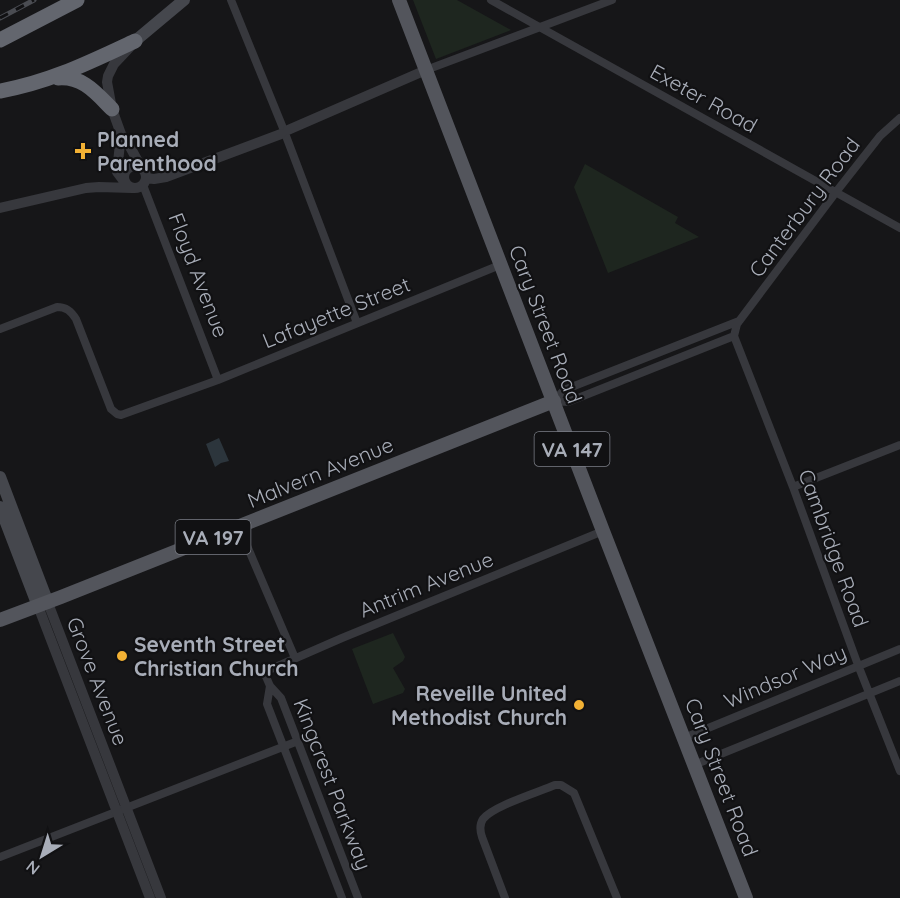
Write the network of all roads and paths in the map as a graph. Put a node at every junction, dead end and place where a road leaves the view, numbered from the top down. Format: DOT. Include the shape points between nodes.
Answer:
graph roads {
  1 [pos="77,0"];
  2 [pos="184,0"];
  3 [pos="231,0"];
  4 [pos="399,0"];
  5 [pos="491,0"];
  6 [pos="612,0"];
  7 [pos="539,27"];
  8 [pos="0,39"];
  9 [pos="135,41"];
  10 [pos="426,70"];
  11 [pos="49,79"];
  12 [pos="0,91"];
  13 [pos="112,109"];
  14 [pos="900,118"];
  15 [pos="284,132"];
  16 [pos="121,134"];
  17 [pos="141,168"];
  18 [pos="122,174"];
  19 [pos="145,181"];
  20 [pos="99,187"];
  21 [pos="132,188"];
  22 [pos="836,192"];
  23 [pos="0,208"];
  24 [pos="900,228"];
  25 [pos="500,266"];
  26 [pos="740,321"];
  27 [pos="357,323"];
  28 [pos="0,329"];
  29 [pos="734,336"];
  30 [pos="218,380"];
  31 [pos="554,401"];
  32 [pos="900,445"];
  33 [pos="0,477"];
  34 [pos="794,487"];
  35 [pos="0,507"];
  36 [pos="239,527"];
  37 [pos="603,531"];
  38 [pos="43,604"];
  39 [pos="0,620"];
  40 [pos="900,649"];
  41 [pos="295,658"];
  42 [pos="858,665"];
  43 [pos="264,672"];
  44 [pos="900,681"];
  45 [pos="270,686"];
  46 [pos="868,693"];
  47 [pos="684,738"];
  48 [pos="298,741"];
  49 [pos="284,747"];
  50 [pos="694,765"];
  51 [pos="900,771"];
  52 [pos="122,810"];
  53 [pos="0,857"];
  54 [pos="150,898"];
  55 [pos="161,898"];
  56 [pos="342,898"];
  57 [pos="358,898"];
  58 [pos="506,898"];
  59 [pos="617,898"];
  60 [pos="746,898"];
  1 -- 8 [label="highway"];
  2 -- 9 [label="main road"];
  3 -- 15 [label="street"];
  4 -- 10 [label="main road, Cary Street Road / VA 147"];
  5 -- 7 [label="street, Exeter Road"];
  6 -- 7 [label="street"];
  7 -- 10 [label="street"];
  7 -- 22 [label="street, Exeter Road"];
  9 -- 11 [label="highway"];
  9 -- 13 [label="street" via="108,76"];
  10 -- 15 [label="street"];
  10 -- 25 [label="main road, Cary Street Road / VA 147"];
  11 -- 12 [label="highway"];
  11 -- 13 [label="highway" via="68,78 84,83"];
  13 -- 16 [label="street"];
  14 -- 22 [label="street, Canterbury Road" via="880,136"];
  15 -- 19 [label="street" via="166,177"];
  15 -- 27 [label="street"];
  16 -- 17 [label="street"];
  16 -- 18 [label="street"];
  17 -- 18 [label="street" via="134,166"];
  17 -- 19 [label="street"];
  18 -- 20 [label="street"];
  18 -- 21 [label="street" via="126,185"];
  19 -- 21 [label="street"];
  19 -- 30 [label="street, Floyd Avenue"];
  20 -- 21 [label="street"];
  20 -- 23 [label="street"];
  22 -- 24 [label="street, Exeter Road"];
  22 -- 26 [label="street, Canterbury Road"];
  25 -- 27 [label="street, Lafayette Street"];
  25 -- 31 [label="main road, Cary Street Road / VA 147"];
  26 -- 29 [label="street, Canterbury Road"];
  26 -- 31 [label="street" via="564,390"];
  27 -- 30 [label="street, Lafayette Street"];
  28 -- 30 [label="street, Lafayette Street" via="57,308 72,313 106,400 117,414"];
  29 -- 31 [label="street" via="568,402"];
  29 -- 34 [label="street, Cambridge Road"];
  31 -- 36 [label="main road, Malvern Avenue / VA 197"];
  31 -- 37 [label="main road, Cary Street Road / VA 147"];
  32 -- 34 [label="street"];
  33 -- 38 [label="main road, Grove Avenue"];
  34 -- 42 [label="street, Cambridge Road"];
  35 -- 38 [label="main road, Grove Avenue"];
  36 -- 38 [label="main road, Malvern Avenue / VA 197"];
  36 -- 41 [label="street"];
  37 -- 41 [label="street, Antrim Avenue"];
  37 -- 47 [label="main road, Cary Street Road / VA 147"];
  38 -- 39 [label="main road, Malvern Avenue / VA 197"];
  38 -- 52 [label="street, Grove Avenue"];
  40 -- 42 [label="street, Windsor Way"];
  41 -- 43 [label="street, Antrim Avenue"];
  42 -- 46 [label="street, Cambridge Road"];
  42 -- 47 [label="street, Windsor Way"];
  43 -- 45 [label="street, Kingcrest Parkway"];
  44 -- 46 [label="street"];
  45 -- 48 [label="street, Kingcrest Parkway" via="281,698"];
  45 -- 49 [label="street, Kingcrest Parkway" via="267,704"];
  46 -- 50 [label="street"];
  46 -- 51 [label="street, Cambridge Road"];
  47 -- 50 [label="main road, Cary Street Road / VA 147"];
  48 -- 49 [label="street"];
  48 -- 57 [label="street, Kingcrest Parkway"];
  49 -- 52 [label="street"];
  49 -- 56 [label="street, Kingcrest Parkway"];
  50 -- 60 [label="main road, Cary Street Road / VA 147"];
  52 -- 53 [label="street"];
  52 -- 54 [label="street, Grove Avenue"];
  52 -- 55 [label="street, Grove Avenue"];
  58 -- 59 [label="street" via="482,837 482,821 501,807 555,785 574,793"];
}
